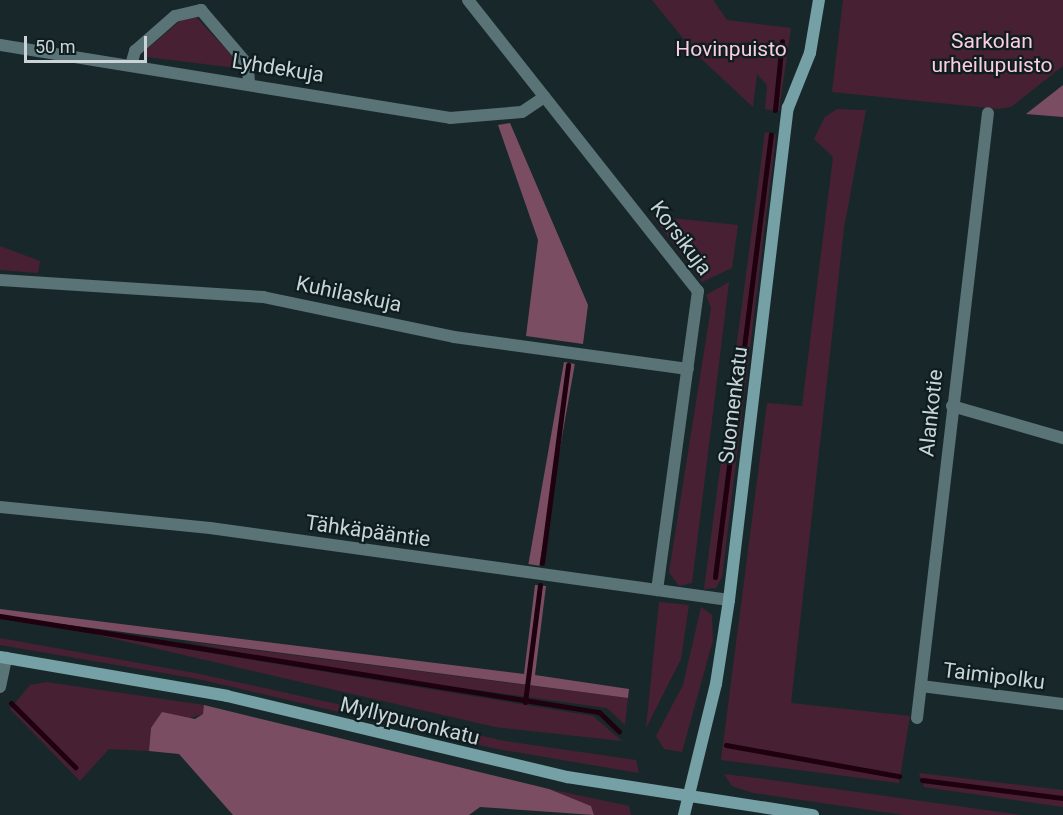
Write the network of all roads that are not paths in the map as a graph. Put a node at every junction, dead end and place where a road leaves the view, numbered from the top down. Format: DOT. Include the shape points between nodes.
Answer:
graph roads {
  1 [pos="468,0"];
  2 [pos="819,0"];
  3 [pos="0,45"];
  4 [pos="131,65"];
  5 [pos="249,83"];
  6 [pos="544,97"];
  7 [pos="988,113"];
  8 [pos="0,280"];
  9 [pos="688,369"];
  10 [pos="952,406"];
  11 [pos="1063,438"];
  12 [pos="0,507"];
  13 [pos="657,590"];
  14 [pos="729,600"];
  15 [pos="3,657"];
  16 [pos="921,686"];
  17 [pos="0,687"];
  18 [pos="1063,704"];
  19 [pos="917,718"];
  20 [pos="692,796"];
  21 [pos="684,815"];
  22 [pos="813,815"];
  1 -- 6 [label="street, Korsikuja"];
  2 -- 14 [label="street, Suomenkatu" via="810,53 787,116"];
  3 -- 4 [label="street, Lyhdekuja"];
  4 -- 5 [label="street, Lyhdekuja"];
  4 -- 5 [label="street" via="135,51 175,15 201,10 248,65"];
  5 -- 6 [label="street, Lyhdekuja" via="466,119 522,112"];
  6 -- 9 [label="street, Korsikuja" via="698,291"];
  7 -- 10 [label="street, Alankotie"];
  8 -- 9 [label="street, Kuhilaskuja" via="263,297 454,337"];
  9 -- 13 [label="street, Korsikuja"];
  10 -- 11 [label="street"];
  10 -- 16 [label="street, Alankotie"];
  12 -- 13 [label="street, Tähkäpääntie" via="210,528"];
  13 -- 14 [label="street, Tähkäpääntie"];
  14 -- 20 [label="street, Suomenkatu"];
  15 -- 17 [label="street"];
  15 -- 20 [label="street, Myllypuronkatu" via="198,690 499,763"];
  16 -- 18 [label="street, Taimipolku"];
  16 -- 19 [label="street, Alankotie"];
  20 -- 21 [label="street, Suomenkatu"];
  20 -- 22 [label="street, Myllypuronkatu"];
}
